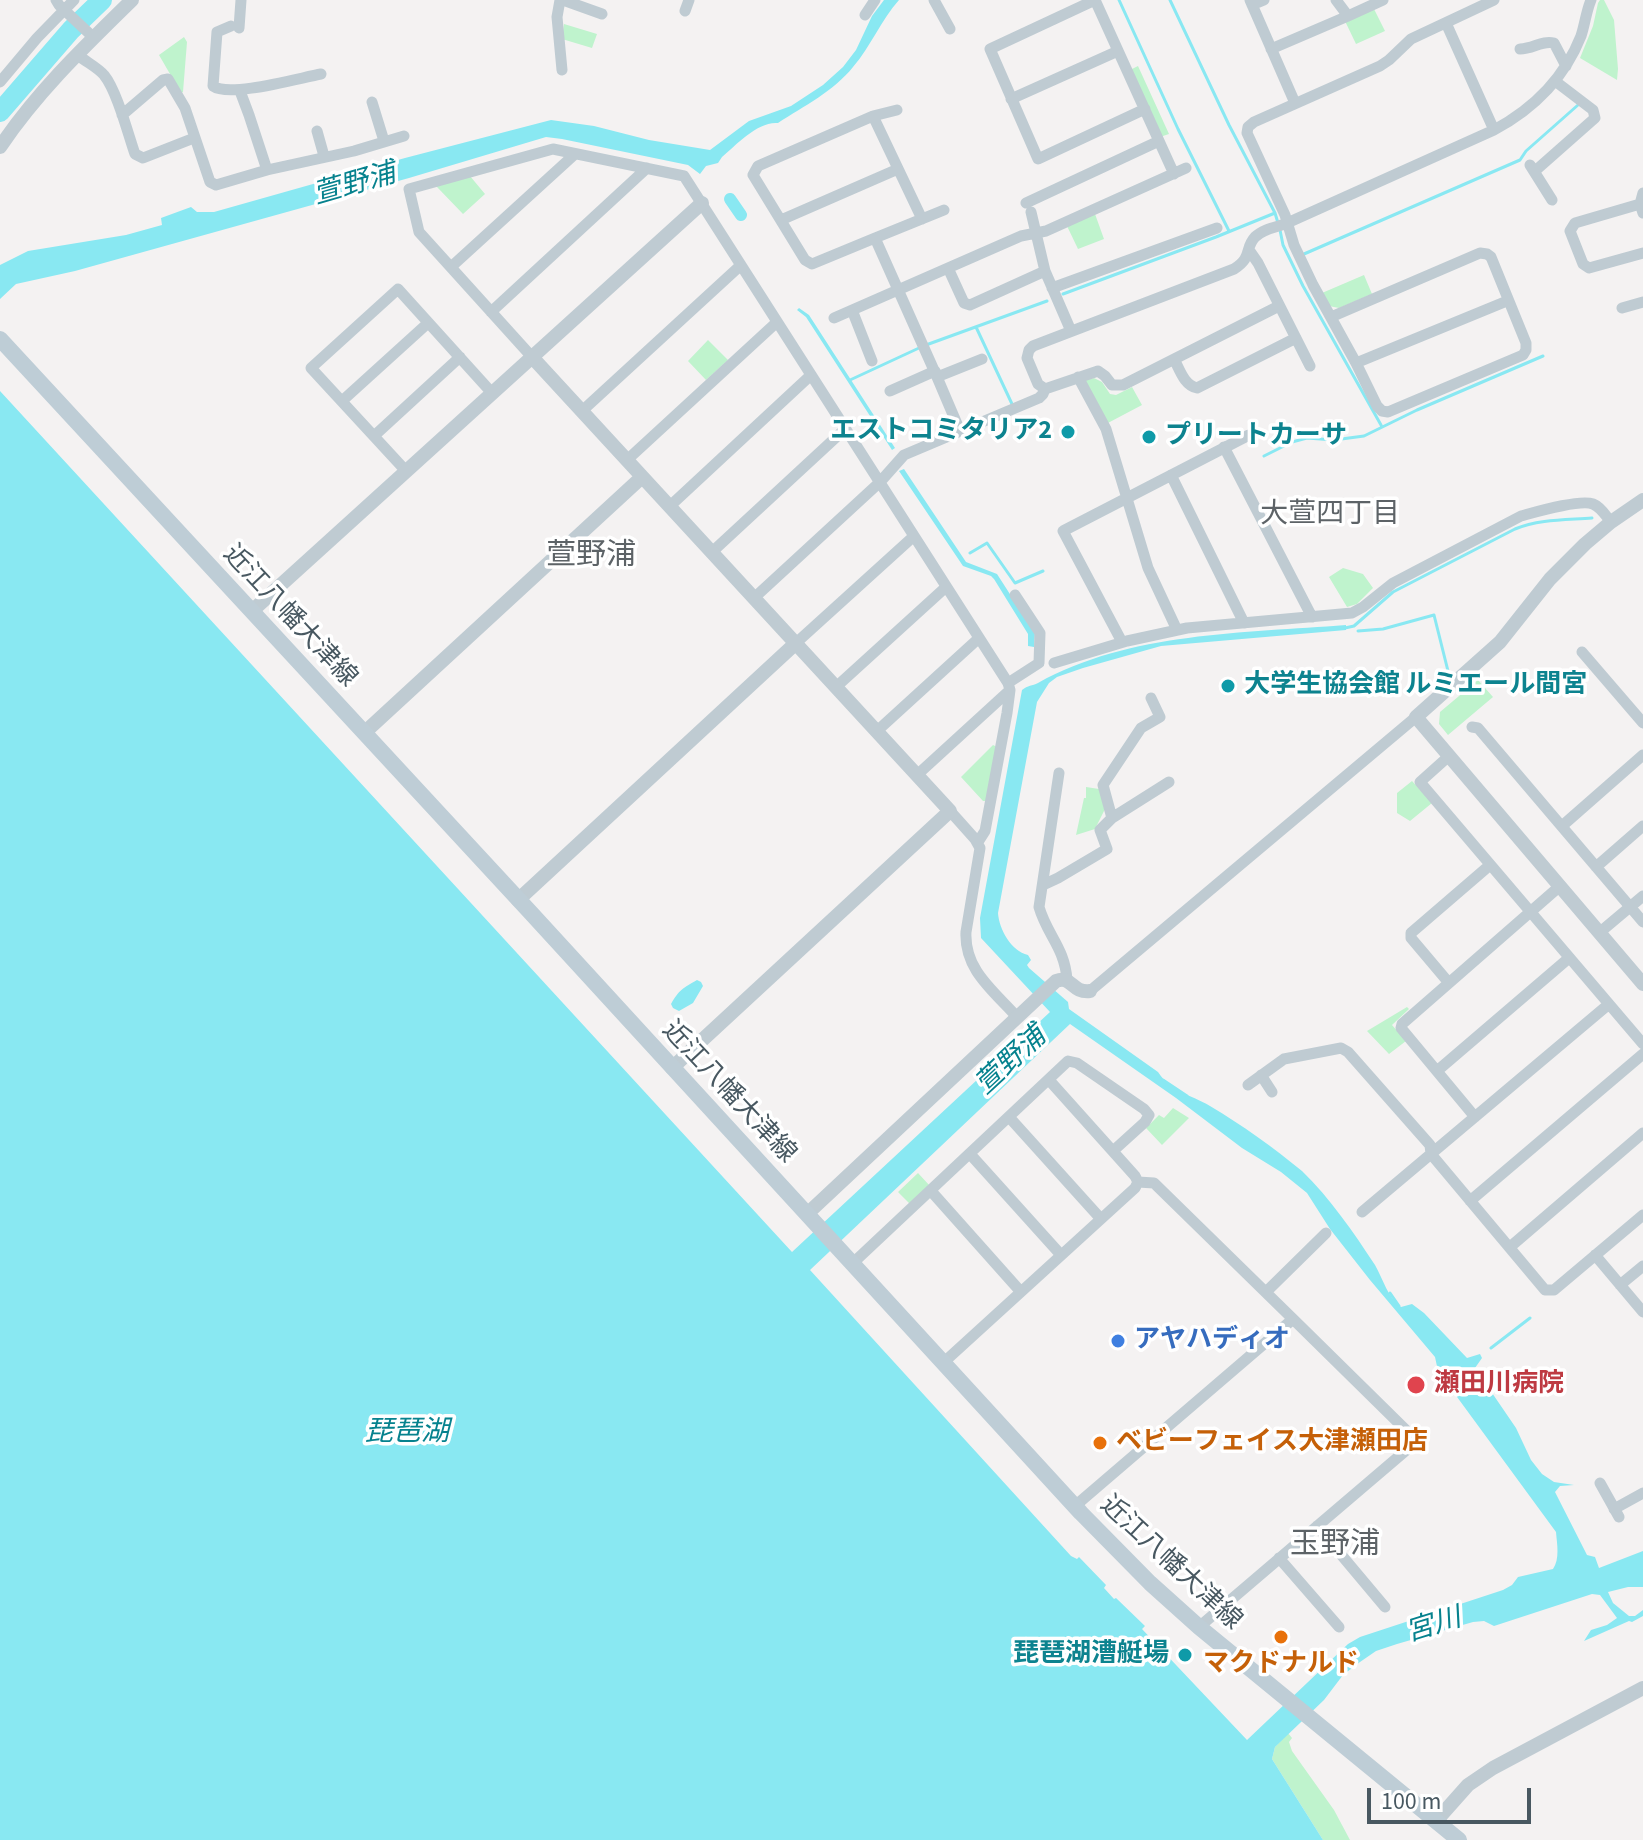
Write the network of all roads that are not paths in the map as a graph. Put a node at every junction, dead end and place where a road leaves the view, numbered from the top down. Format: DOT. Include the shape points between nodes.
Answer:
graph roads {
  1 [pos="74,0"];
  2 [pos="241,0"];
  3 [pos="562,0"];
  4 [pos="875,0"];
  5 [pos="934,0"];
  6 [pos="1095,0"];
  7 [pos="1264,0"];
  8 [pos="1336,0"];
  9 [pos="1383,0"];
  10 [pos="1494,0"];
  11 [pos="1591,0"];
  12 [pos="123,3"];
  13 [pos="1251,3"];
  14 [pos="62,8"];
  15 [pos="602,14"];
  16 [pos="865,15"];
  17 [pos="1348,16"];
  18 [pos="1446,23"];
  19 [pos="950,29"];
  20 [pos="91,35"];
  21 [pos="1271,49"];
  22 [pos="1520,49"];
  23 [pos="1118,51"];
  24 [pos="78,55"];
  25 [pos="1566,66"];
  26 [pos="562,70"];
  27 [pos="321,74"];
  28 [pos="1555,81"];
  29 [pos="0,82"];
  30 [pos="240,91"];
  31 [pos="1011,99"];
  32 [pos="372,102"];
  33 [pos="1295,103"];
  34 [pos="1145,109"];
  35 [pos="897,110"];
  36 [pos="122,115"];
  37 [pos="873,116"];
  38 [pos="1494,130"];
  39 [pos="317,131"];
  40 [pos="404,136"];
  41 [pos="194,138"];
  42 [pos="384,141"];
  43 [pos="1159,141"];
  44 [pos="0,147"];
  45 [pos="575,154"];
  46 [pos="324,156"];
  47 [pos="647,168"];
  48 [pos="1186,168"];
  49 [pos="898,169"];
  50 [pos="267,170"];
  51 [pos="1174,174"];
  52 [pos="1552,200"];
  53 [pos="702,203"];
  54 [pos="1642,203"];
  55 [pos="944,210"];
  56 [pos="922,219"];
  57 [pos="781,220"];
  58 [pos="1287,224"];
  59 [pos="1217,228"];
  60 [pos="1036,233"];
  61 [pos="875,238"];
  62 [pos="1249,250"];
  63 [pos="1643,253"];
  64 [pos="741,265"];
  65 [pos="451,267"];
  66 [pos="948,268"];
  67 [pos="1045,271"];
  68 [pos="1052,288"];
  69 [pos="898,290"];
  70 [pos="1507,301"];
  71 [pos="1643,302"];
  72 [pos="1279,306"];
  73 [pos="1622,308"];
  74 [pos="852,310"];
  75 [pos="491,312"];
  76 [pos="1331,317"];
  77 [pos="834,318"];
  78 [pos="777,322"];
  79 [pos="428,323"];
  80 [pos="1071,331"];
  81 [pos="1296,338"];
  82 [pos="0,339"];
  83 [pos="460,357"];
  84 [pos="532,357"];
  85 [pos="982,359"];
  86 [pos="1174,359"];
  87 [pos="872,361"];
  88 [pos="1356,363"];
  89 [pos="1310,366"];
  90 [pos="936,374"];
  91 [pos="811,375"];
  92 [pos="1078,377"];
  93 [pos="1045,389"];
  94 [pos="890,391"];
  95 [pos="492,393"];
  96 [pos="342,401"];
  97 [pos="582,411"];
  98 [pos="845,429"];
  99 [pos="960,431"];
  100 [pos="1249,435"];
  101 [pos="374,436"];
  102 [pos="1224,447"];
  103 [pos="627,460"];
  104 [pos="406,471"];
  105 [pos="1171,475"];
  106 [pos="642,477"];
  107 [pos="880,482"];
  108 [pos="1126,498"];
  109 [pos="1643,500"];
  110 [pos="670,506"];
  111 [pos="1611,522"];
  112 [pos="914,536"];
  113 [pos="712,552"];
  114 [pos="946,587"];
  115 [pos="1015,595"];
  116 [pos="754,598"];
  117 [pos="252,611"];
  118 [pos="1312,617"];
  119 [pos="1244,623"];
  120 [pos="1177,630"];
  121 [pos="979,638"];
  122 [pos="1122,642"];
  123 [pos="796,643"];
  124 [pos="1582,652"];
  125 [pos="1054,663"];
  126 [pos="1009,686"];
  127 [pos="836,687"];
  128 [pos="1151,698"];
  129 [pos="1416,717"];
  130 [pos="1643,723"];
  131 [pos="1472,727"];
  132 [pos="877,731"];
  133 [pos="364,733"];
  134 [pos="1643,755"];
  135 [pos="1449,756"];
  136 [pos="1059,773"];
  137 [pos="917,775"];
  138 [pos="1169,782"];
  139 [pos="950,811"];
  140 [pos="1112,818"];
  141 [pos="1562,826"];
  142 [pos="1643,826"];
  143 [pos="978,842"];
  144 [pos="1490,865"];
  145 [pos="1596,867"];
  146 [pos="1043,885"];
  147 [pos="1560,886"];
  148 [pos="1643,896"];
  149 [pos="518,900"];
  150 [pos="1630,907"];
  151 [pos="1530,911"];
  152 [pos="1643,922"];
  153 [pos="1599,933"];
  154 [pos="1569,958"];
  155 [pos="1067,980"];
  156 [pos="1449,983"];
  157 [pos="1643,984"];
  158 [pos="1090,991"];
  159 [pos="1609,1004"];
  160 [pos="1017,1017"];
  161 [pos="1643,1044"];
  162 [pos="1643,1054"];
  163 [pos="672,1068"];
  164 [pos="1437,1071"];
  165 [pos="1261,1075"];
  166 [pos="1049,1080"];
  167 [pos="1248,1085"];
  168 [pos="1272,1092"];
  169 [pos="1009,1117"];
  170 [pos="1475,1117"];
  171 [pos="1643,1133"];
  172 [pos="1113,1151"];
  173 [pos="970,1154"];
  174 [pos="1431,1154"];
  175 [pos="1138,1182"];
  176 [pos="931,1191"];
  177 [pos="1470,1201"];
  178 [pos="1362,1212"];
  179 [pos="1643,1215"];
  180 [pos="810,1218"];
  181 [pos="1101,1219"];
  182 [pos="1326,1233"];
  183 [pos="1510,1247"];
  184 [pos="1061,1255"];
  185 [pos="1595,1255"];
  186 [pos="853,1263"];
  187 [pos="1643,1266"];
  188 [pos="1620,1285"];
  189 [pos="1021,1292"];
  190 [pos="1266,1292"];
  191 [pos="1643,1312"];
  192 [pos="1293,1319"];
  193 [pos="943,1363"];
  194 [pos="1600,1483"];
  195 [pos="1643,1493"];
  196 [pos="1075,1506"];
  197 [pos="1317,1526"];
  198 [pos="1279,1558"];
  199 [pos="1385,1607"];
  200 [pos="1199,1627"];
  201 [pos="1339,1627"];
  202 [pos="1643,1688"];
  203 [pos="1436,1821"];
  204 [pos="1459,1840"];
  1 -- 14 [label="street"];
  2 -- 30 [label="street" via="235,27 217,32 213,86"];
  3 -- 15 [label="street"];
  3 -- 26 [label="street" via="557,17"];
  4 -- 16 [label="street"];
  5 -- 19 [label="street"];
  6 -- 23 [label="street"];
  6 -- 31 [label="street" via="990,49"];
  7 -- 13 [label="street"];
  8 -- 17 [label="street"];
  9 -- 17 [label="street"];
  10 -- 18 [label="street"];
  11 -- 25 [label="street"];
  12 -- 20 [label="street"];
  13 -- 21 [label="street"];
  14 -- 20 [label="street"];
  14 -- 29 [label="street"];
  17 -- 21 [label="street"];
  18 -- 33 [label="street" via="1411,39 1380,66"];
  18 -- 38 [label="street"];
  20 -- 24 [label="street"];
  21 -- 33 [label="street"];
  22 -- 25 [label="street" via="1554,43"];
  23 -- 31 [label="street"];
  23 -- 34 [label="street"];
  24 -- 36 [label="street" via="107,78"];
  24 -- 44 [label="street"];
  25 -- 28 [label="street"];
  27 -- 30 [label="street"];
  28 -- 38 [label="street" via="1529,108"];
  28 -- 52 [label="street" via="1593,110 1595,118 1533,168"];
  30 -- 50 [label="street"];
  31 -- 34 [label="street" via="1038,159"];
  32 -- 42 [label="street"];
  33 -- 58 [label="street" via="1254,122 1247,133"];
  34 -- 43 [label="street"];
  35 -- 37 [label="street"];
  36 -- 41 [label="street" via="135,154 143,158"];
  36 -- 41 [label="street" via="168,79"];
  37 -- 49 [label="street"];
  37 -- 57 [label="street" via="758,166 753,175"];
  38 -- 58 [label="street"];
  39 -- 46 [label="street"];
  40 -- 42 [label="street"];
  41 -- 50 [label="street" via="210,182 216,185"];
  42 -- 46 [label="street"];
  43 -- 51 [label="street"];
  43 -- 60 [label="street" via="1028,207"];
  45 -- 47 [label="street"];
  45 -- 65 [label="street"];
  45 -- 65 [label="street" via="553,149 409,189 419,232"];
  46 -- 50 [label="street"];
  47 -- 53 [label="street" via="684,176"];
  47 -- 75 [label="street"];
  48 -- 51 [label="street"];
  49 -- 56 [label="street"];
  49 -- 57 [label="street"];
  51 -- 60 [label="street"];
  53 -- 64 [label="street"];
  53 -- 84 [label="street"];
  54 -- 63 [label="street" via="1575,223 1570,231 1589,268"];
  55 -- 56 [label="street"];
  56 -- 61 [label="street"];
  57 -- 61 [label="street" via="812,264"];
  58 -- 62 [label="street" via="1257,235"];
  58 -- 76 [label="street"];
  59 -- 68 [label="street"];
  60 -- 66 [label="street"];
  60 -- 67 [label="street"];
  61 -- 69 [label="street"];
  62 -- 72 [label="street"];
  62 -- 80 [label="street" via="1247,259 1234,269"];
  64 -- 78 [label="street"];
  64 -- 97 [label="street"];
  65 -- 75 [label="street"];
  66 -- 67 [label="street" via="964,303 970,305"];
  66 -- 69 [label="street"];
  67 -- 68 [label="street"];
  68 -- 80 [label="street"];
  69 -- 74 [label="street"];
  69 -- 90 [label="street"];
  70 -- 76 [label="street" via="1491,257 1480,253"];
  70 -- 88 [label="street"];
  70 -- 88 [label="street" via="1526,343 1523,355 1388,412 1377,406"];
  71 -- 73 [label="street"];
  72 -- 81 [label="street"];
  72 -- 86 [label="street"];
  74 -- 77 [label="street"];
  74 -- 87 [label="street"];
  75 -- 84 [label="street"];
  76 -- 88 [label="street"];
  78 -- 91 [label="street"];
  78 -- 103 [label="street"];
  79 -- 83 [label="street"];
  79 -- 96 [label="street"];
  79 -- 96 [label="street" via="398,289 311,368"];
  80 -- 93 [label="street" via="1029,350 1036,381"];
  81 -- 86 [label="street" via="1197,388 1185,380"];
  81 -- 89 [label="street"];
  82 -- 117 [label="main road, 近江八幡大津線"];
  83 -- 95 [label="street"];
  83 -- 101 [label="street"];
  84 -- 95 [label="street"];
  84 -- 97 [label="street"];
  85 -- 90 [label="street"];
  86 -- 92 [label="street" via="1123,385 1112,385 1098,371"];
  90 -- 94 [label="street"];
  90 -- 99 [label="street"];
  91 -- 98 [label="street"];
  91 -- 110 [label="street"];
  92 -- 93 [label="street"];
  92 -- 108 [label="street" via="1106,429"];
  93 -- 99 [label="street" via="1039,398"];
  95 -- 104 [label="street"];
  96 -- 101 [label="street"];
  97 -- 103 [label="street"];
  98 -- 107 [label="street"];
  98 -- 113 [label="street"];
  99 -- 107 [label="street" via="904,455"];
  100 -- 102 [label="street"];
  101 -- 104 [label="street"];
  102 -- 105 [label="street"];
  102 -- 118 [label="street"];
  103 -- 106 [label="street"];
  104 -- 117 [label="street"];
  105 -- 108 [label="street"];
  105 -- 119 [label="street"];
  106 -- 110 [label="street"];
  106 -- 133 [label="street"];
  107 -- 112 [label="street"];
  107 -- 116 [label="street"];
  108 -- 120 [label="street" via="1148,568"];
  108 -- 122 [label="street" via="1063,531"];
  109 -- 111 [label="street"];
  110 -- 113 [label="street"];
  111 -- 118 [label="street" via="1601,509 1581,503 1521,516 1393,583 1352,613"];
  111 -- 129 [label="street" via="1550,579 1500,642"];
  112 -- 114 [label="street"];
  112 -- 123 [label="street"];
  113 -- 116 [label="street"];
  114 -- 121 [label="street"];
  114 -- 127 [label="street"];
  115 -- 126 [label="street" via="1040,633 1039,663"];
  116 -- 123 [label="street"];
  117 -- 133 [label="main road, 近江八幡大津線"];
  118 -- 119 [label="street"];
  119 -- 120 [label="street"];
  120 -- 122 [label="street"];
  121 -- 126 [label="street"];
  121 -- 132 [label="street"];
  122 -- 125 [label="street"];
  123 -- 127 [label="street"];
  123 -- 149 [label="street"];
  124 -- 130 [label="street"];
  126 -- 137 [label="street"];
  126 -- 143 [label="street" via="985,831"];
  127 -- 132 [label="street"];
  128 -- 140 [label="street" via="1160,717 1141,728 1103,785"];
  129 -- 135 [label="street"];
  129 -- 158 [label="street"];
  131 -- 141 [label="street"];
  132 -- 137 [label="street"];
  133 -- 149 [label="main road, 近江八幡大津線"];
  134 -- 141 [label="street"];
  135 -- 144 [label="street" via="1420,782"];
  135 -- 147 [label="street"];
  136 -- 146 [label="street"];
  137 -- 139 [label="street"];
  138 -- 140 [label="street"];
  139 -- 143 [label="street"];
  139 -- 163 [label="street"];
  140 -- 146 [label="street" via="1100,830 1107,849"];
  141 -- 145 [label="street"];
  142 -- 145 [label="street"];
  143 -- 160 [label="street" via="965,945 972,966"];
  144 -- 151 [label="street"];
  144 -- 156 [label="street" via="1411,933"];
  145 -- 150 [label="street"];
  146 -- 155 [label="street" via="1039,907 1063,957"];
  147 -- 151 [label="street"];
  147 -- 153 [label="street"];
  148 -- 150 [label="street"];
  149 -- 163 [label="main road, 近江八幡大津線"];
  150 -- 152 [label="street"];
  150 -- 153 [label="street"];
  151 -- 154 [label="street"];
  151 -- 156 [label="street"];
  153 -- 157 [label="street"];
  154 -- 159 [label="street"];
  154 -- 164 [label="street"];
  155 -- 158 [label="street" via="1079,991"];
  155 -- 160 [label="street" via="1051,985"];
  156 -- 164 [label="street" via="1401,1028"];
  159 -- 161 [label="street"];
  159 -- 170 [label="street"];
  160 -- 180 [label="street"];
  162 -- 177 [label="street"];
  163 -- 180 [label="main road, 近江八幡大津線"];
  164 -- 170 [label="street"];
  165 -- 167 [label="street"];
  165 -- 168 [label="street"];
  165 -- 174 [label="street" via="1284,1059 1341,1048 1430,1145"];
  166 -- 169 [label="street"];
  166 -- 172 [label="street"];
  166 -- 172 [label="street" via="1068,1061 1077,1063 1144,1109 1149,1115 1145,1122"];
  169 -- 173 [label="street"];
  169 -- 181 [label="street"];
  170 -- 174 [label="street"];
  171 -- 183 [label="street"];
  172 -- 175 [label="street"];
  173 -- 176 [label="street"];
  173 -- 184 [label="street"];
  174 -- 177 [label="street"];
  174 -- 178 [label="street"];
  175 -- 181 [label="street"];
  175 -- 190 [label="street" via="1154,1183"];
  176 -- 186 [label="street"];
  176 -- 189 [label="street"];
  177 -- 183 [label="street"];
  179 -- 185 [label="street"];
  180 -- 186 [label="main road, 近江八幡大津線"];
  181 -- 184 [label="street"];
  182 -- 190 [label="street"];
  183 -- 185 [label="street" via="1545,1290 1554,1290"];
  184 -- 189 [label="street"];
  185 -- 188 [label="street"];
  186 -- 193 [label="main road, 近江八幡大津線"];
  187 -- 188 [label="street"];
  188 -- 191 [label="street"];
  189 -- 193 [label="street"];
  190 -- 192 [label="street"];
  192 -- 196 [label="street"];
  192 -- 197 [label="street" via="1417,1441"];
  193 -- 196 [label="main road, 近江八幡大津線"];
  194 -- 195 [label="street" via="1616,1513"];
  196 -- 200 [label="main road, 近江八幡大津線"];
  197 -- 198 [label="street"];
  197 -- 199 [label="street"];
  198 -- 200 [label="street"];
  198 -- 201 [label="street"];
  200 -- 203 [label="main road, 近江八幡大津線"];
  202 -- 203 [label="street" via="1493,1768 1468,1785"];
  203 -- 204 [label="main road, 近江八幡大津線"];
}
